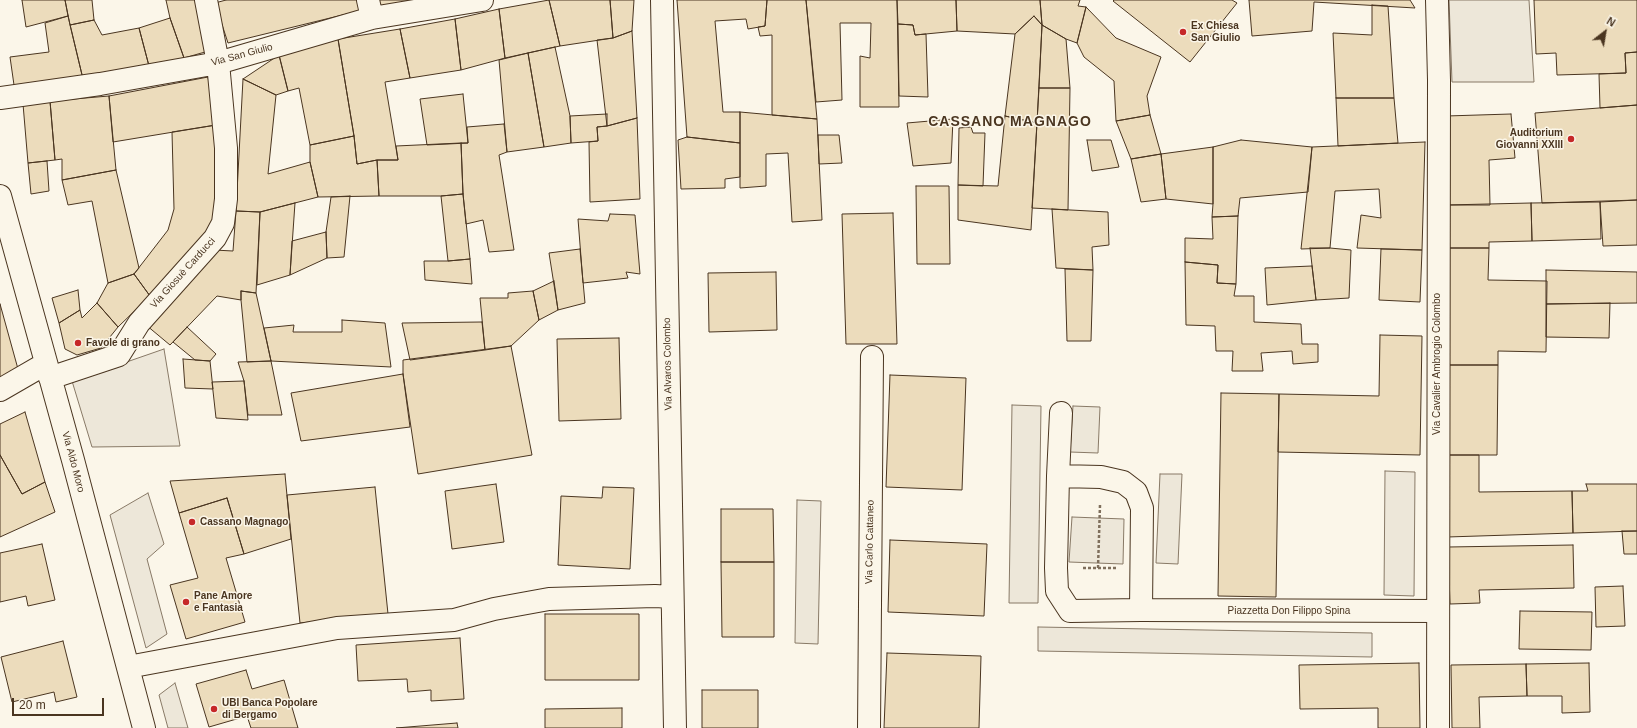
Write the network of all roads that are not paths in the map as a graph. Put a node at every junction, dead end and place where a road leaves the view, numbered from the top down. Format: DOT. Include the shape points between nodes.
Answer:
graph roads {
  1 [pos="206,0"];
  2 [pos="482,0"];
  3 [pos="662,0"];
  4 [pos="1437,0"];
  5 [pos="370,9"];
  6 [pos="218,63"];
  7 [pos="0,98"];
  8 [pos="0,196"];
  9 [pos="872,357"];
  10 [pos="48,371"];
  11 [pos="0,390"];
  12 [pos="1061,413"];
  13 [pos="1058,476"];
  14 [pos="672,597"];
  15 [pos="1141,610"];
  16 [pos="1437,611"];
  17 [pos="128,667"];
  18 [pos="144,728"];
  19 [pos="675,728"];
  20 [pos="868,728"];
  21 [pos="1438,728"];
  1 -- 6 [label="street, Via Giosuè Carducci"];
  2 -- 5 [label="street, Via San Giulio"];
  3 -- 14 [label="street, Via Alvaros Colombo"];
  4 -- 16 [label="street, Via Cavalier Ambrogio Colombo"];
  5 -- 6 [label="street, Via San Giulio"];
  6 -- 7 [label="street, Via San Giulio" via="100,84"];
  6 -- 10 [label="street, Via Giosuè Carducci" via="226,148 226,199 223,223 215,238 139,323 119,355"];
  8 -- 10 [label="street, Via Aldo Moro"];
  9 -- 20 [label="street, Via Carlo Cattaneo"];
  10 -- 11 [label="street, Via Giosuè Carducci"];
  10 -- 17 [label="street, Via Aldo Moro"];
  12 -- 13 [label="street, Piazzetta Don Filippo Spina"];
  13 -- 15 [label="street" via="1101,477 1123,482 1136,492 1142,508"];
  13 -- 15 [label="street, Piazzetta Don Filippo Spina" via="1058,591 1070,611"];
  14 -- 17 [label="street" via="549,599 494,609 454,620 337,628"];
  14 -- 19 [label="street, Via Alvaros Colombo"];
  15 -- 16 [label="street, Piazzetta Don Filippo Spina"];
  16 -- 21 [label="street, Via Cavalier Ambrogio Colombo"];
  17 -- 18 [label="street, Via Aldo Moro"];
}
